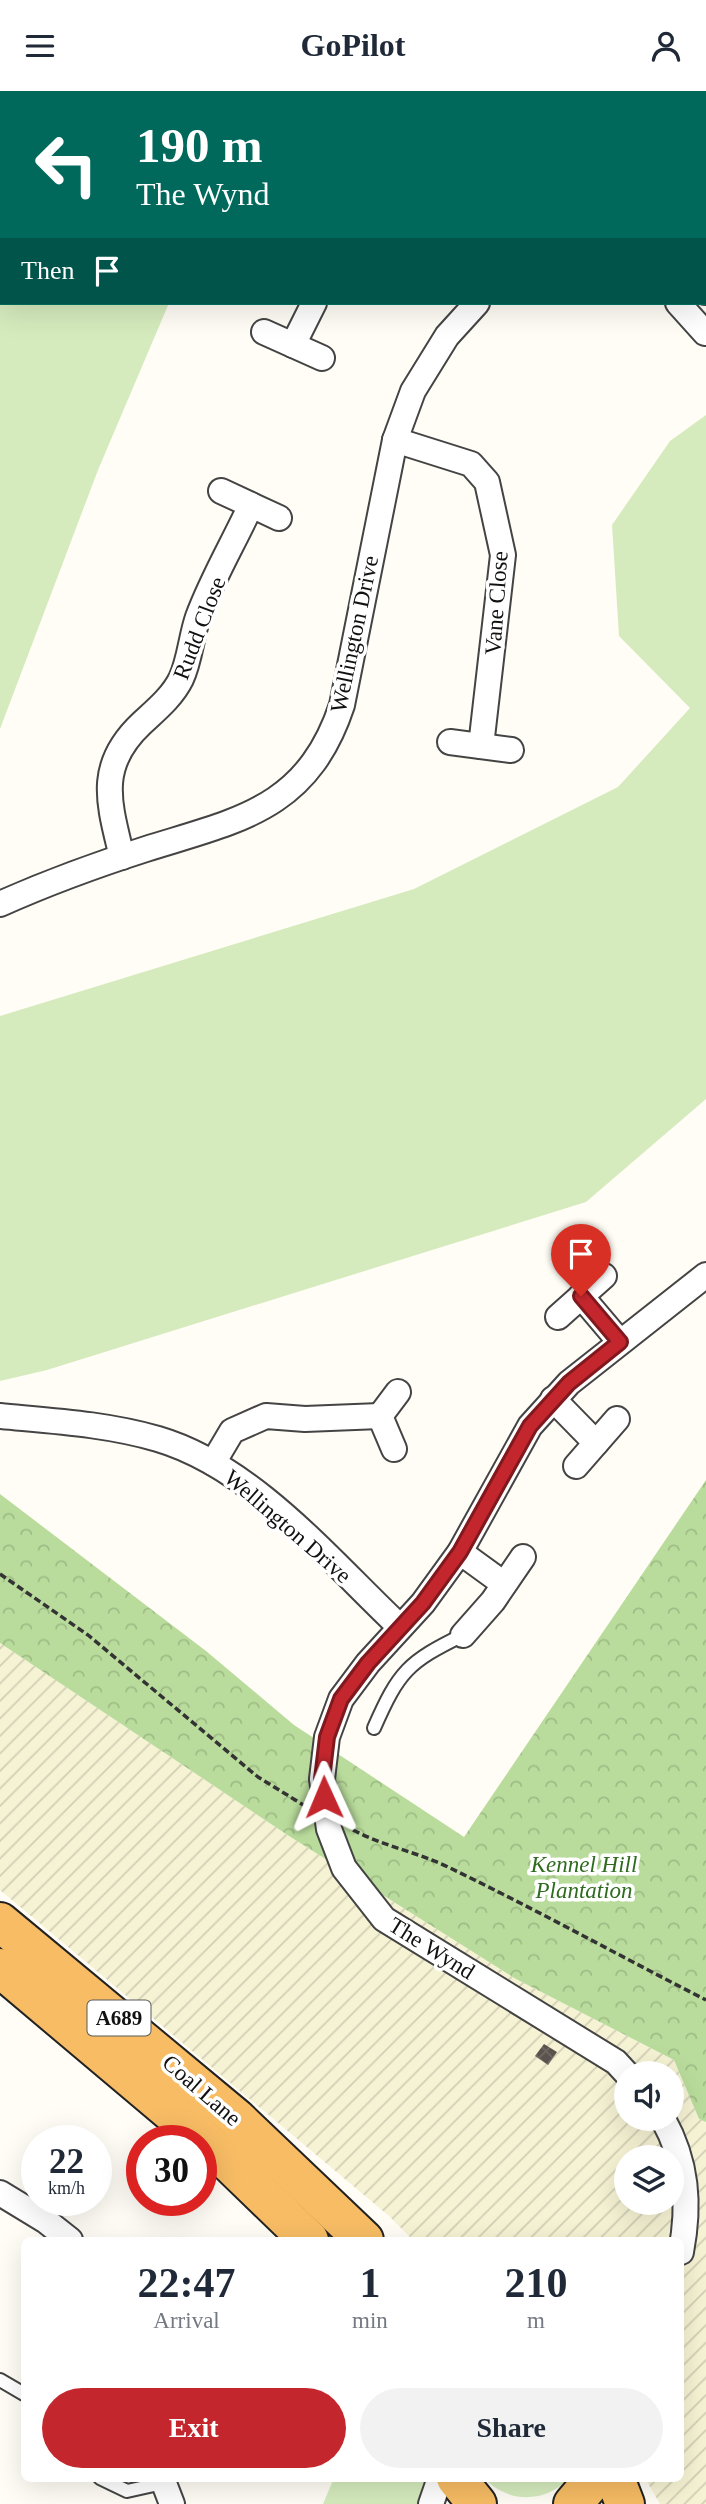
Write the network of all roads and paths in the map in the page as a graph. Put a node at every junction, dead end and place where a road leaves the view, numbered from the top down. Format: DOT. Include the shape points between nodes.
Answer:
graph roads {
  1 [pos="313,305"];
  2 [pos="475,305"];
  3 [pos="685,305"];
  4 [pos="264,332"];
  5 [pos="705,334"];
  6 [pos="293,345"];
  7 [pos="322,358"];
  8 [pos="395,440"];
  9 [pos="221,491"];
  10 [pos="251,505"];
  11 [pos="279,518"];
  12 [pos="450,742"];
  13 [pos="481,746"];
  14 [pos="511,750"];
  15 [pos="122,857"];
  16 [pos="0,904"];
  17 [pos="706,1275"];
  18 [pos="604,1276"];
  19 [pos="581,1296"];
  20 [pos="558,1317"];
  21 [pos="620,1342"];
  22 [pos="398,1392"];
  23 [pos="553,1399"];
  24 [pos="0,1416"];
  25 [pos="380,1416"];
  26 [pos="617,1419"];
  27 [pos="596,1443"];
  28 [pos="394,1450"];
  29 [pos="213,1462"];
  30 [pos="576,1467"];
  31 [pos="460,1552"];
  32 [pos="523,1557"];
  33 [pos="504,1584"];
  34 [pos="400,1627"];
  35 [pos="463,1635"];
  36 [pos="374,1728"];
  37 [pos="0,1922"];
  38 [pos="0,1968"];
  39 [pos="616,2061"];
  40 [pos="670,2131"];
  41 [pos="0,2193"];
  42 [pos="66,2237"];
  43 [pos="306,2237"];
  44 [pos="361,2237"];
  45 [pos="684,2237"];
  46 [pos="0,2380"];
  47 [pos="21,2392"];
  48 [pos="108,2482"];
  49 [pos="439,2482"];
  50 [pos="459,2482"];
  51 [pos="592,2482"];
  52 [pos="617,2482"];
  53 [pos="166,2488"];
  54 [pos="431,2504"];
  55 [pos="477,2504"];
  56 [pos="573,2504"];
  57 [pos="625,2504"];
  1 -- 6 [label="street"];
  2 -- 8 [label="street, Wellington Drive" via="447,336 413,391"];
  3 -- 5 [label="street"];
  4 -- 6 [label="street"];
  6 -- 7 [label="street"];
  8 -- 13 [label="street, Vane Close" via="471,464 488,482 503,555"];
  8 -- 15 [label="street, Wellington Drive" via="342,705 327,741 289,788 249,816"];
  9 -- 10 [label="street"];
  10 -- 11 [label="street"];
  10 -- 15 [label="street, Rudd Close" via="199,615 182,678 116,755 108,800"];
  12 -- 13 [label="street"];
  13 -- 14 [label="street"];
  15 -- 16 [label="street, Wellington Drive"];
  17 -- 21 [label="street, The Wynd"];
  18 -- 19 [label="street"];
  19 -- 20 [label="street"];
  19 -- 21 [label="street"];
  21 -- 23 [label="street, The Wynd"];
  22 -- 25 [label="street"];
  23 -- 27 [label="street"];
  23 -- 31 [label="street, The Wynd" via="510,1457"];
  24 -- 29 [label="street, Wellington Drive" via="124,1430"];
  25 -- 28 [label="street"];
  25 -- 29 [label="street" via="265,1416 232,1431"];
  26 -- 27 [label="street"];
  27 -- 30 [label="street"];
  29 -- 34 [label="street, Wellington Drive" via="258,1494"];
  31 -- 33 [label="street"];
  31 -- 34 [label="street, The Wynd"];
  32 -- 33 [label="street"];
  33 -- 35 [label="street"];
  34 -- 39 [label="street, The Wynd" via="341,1699 327,1737 323,1791 328,1829 344,1868 384,1919"];
  35 -- 36 [label="lane" via="401,1673"];
  37 -- 44 [label="highway, Coal Lane / A689" via="236,2117"];
  38 -- 43 [label="highway, Coal Lane / A689" via="216,2150"];
  40 -- 45 [label="street" via="686,2176"];
  41 -- 42 [label="street"];
  46 -- 47 [label="lane"];
  48 -- 53 [label="lane" via="127,2491"];
  49 -- 54 [label="street"];
  50 -- 55 [label="highway"];
  51 -- 56 [label="highway"];
  52 -- 57 [label="highway"];
}
